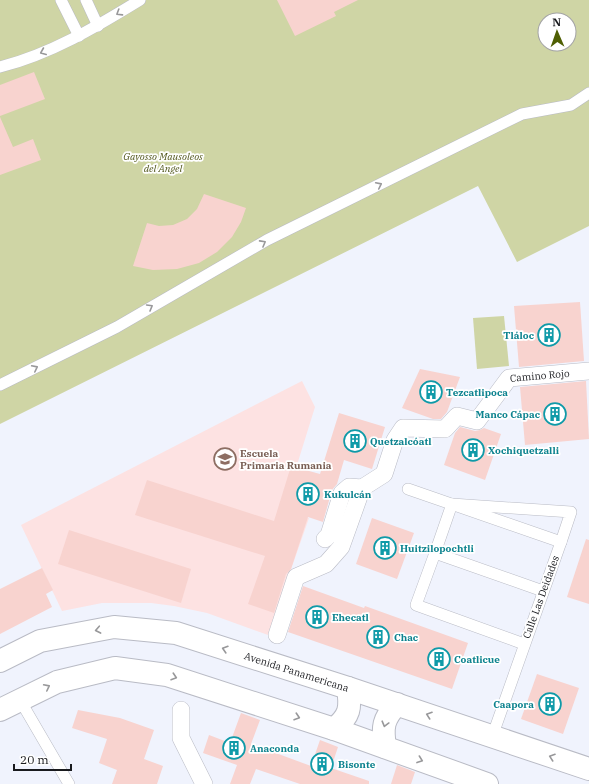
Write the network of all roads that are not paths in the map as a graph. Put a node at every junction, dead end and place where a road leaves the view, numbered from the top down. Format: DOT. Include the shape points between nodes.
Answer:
graph roads {
  1 [pos="61,0"];
  2 [pos="86,0"];
  3 [pos="140,0"];
  4 [pos="98,26"];
  5 [pos="79,36"];
  6 [pos="0,67"];
  7 [pos="589,93"];
  8 [pos="589,371"];
  9 [pos="0,386"];
  10 [pos="362,488"];
  11 [pos="408,489"];
  12 [pos="452,504"];
  13 [pos="325,539"];
  14 [pos="561,542"];
  15 [pos="435,553"];
  16 [pos="543,591"];
  17 [pos="277,635"];
  18 [pos="524,644"];
  19 [pos="0,660"];
  20 [pos="348,688"];
  21 [pos="20,700"];
  22 [pos="397,704"];
  23 [pos="0,710"];
  24 [pos="181,710"];
  25 [pos="334,729"];
  26 [pos="492,736"];
  27 [pos="385,747"];
  28 [pos="589,769"];
  29 [pos="69,784"];
  30 [pos="204,784"];
  31 [pos="487,784"];
  1 -- 5 [label="lane"];
  2 -- 4 [label="lane"];
  3 -- 4 [label="lane, one-way"];
  4 -- 5 [label="lane"];
  5 -- 6 [label="lane, one-way" via="19,62"];
  9 -- 7 [label="lane, one-way" via="116,327 274,237 522,114 571,105"];
  8 -- 10 [label="street, Camino Rojo" via="509,378 476,421 457,416 445,429 403,428 395,440 384,474"];
  10 -- 13 [label="street, Camino Rojo" via="349,487 342,493 329,536"];
  10 -- 17 [label="street" via="341,547 326,564 296,577"];
  11 -- 12 [label="lane, Calle Las Deidades"];
  12 -- 14 [label="lane, Calle Las Deidades"];
  12 -- 14 [label="lane" via="571,512"];
  12 -- 15 [label="lane"];
  14 -- 16 [label="lane, Calle Las Deidades"];
  15 -- 16 [label="lane"];
  15 -- 18 [label="lane" via="416,605"];
  16 -- 18 [label="lane, Calle Las Deidades"];
  18 -- 26 [label="lane, Calle Las Deidades"];
  20 -- 19 [label="street, Avenida Panamericana, one-way" via="176,633 114,627 40,641"];
  20 -- 22 [label="street, Avenida Panamericana"];
  20 -- 25 [label="street" via="348,712 344,721"];
  21 -- 23 [label="street"];
  21 -- 25 [label="street, one-way" via="57,682 115,668 167,675"];
  21 -- 29 [label="lane"];
  26 -- 22 [label="street, Avenida Panamericana, one-way"];
  22 -- 27 [label="street, one-way" via="388,713 384,722"];
  24 -- 30 [label="street" via="181,738"];
  25 -- 27 [label="street"];
  28 -- 26 [label="street, Avenida Panamericana, one-way"];
  27 -- 31 [label="street, one-way"];
}
